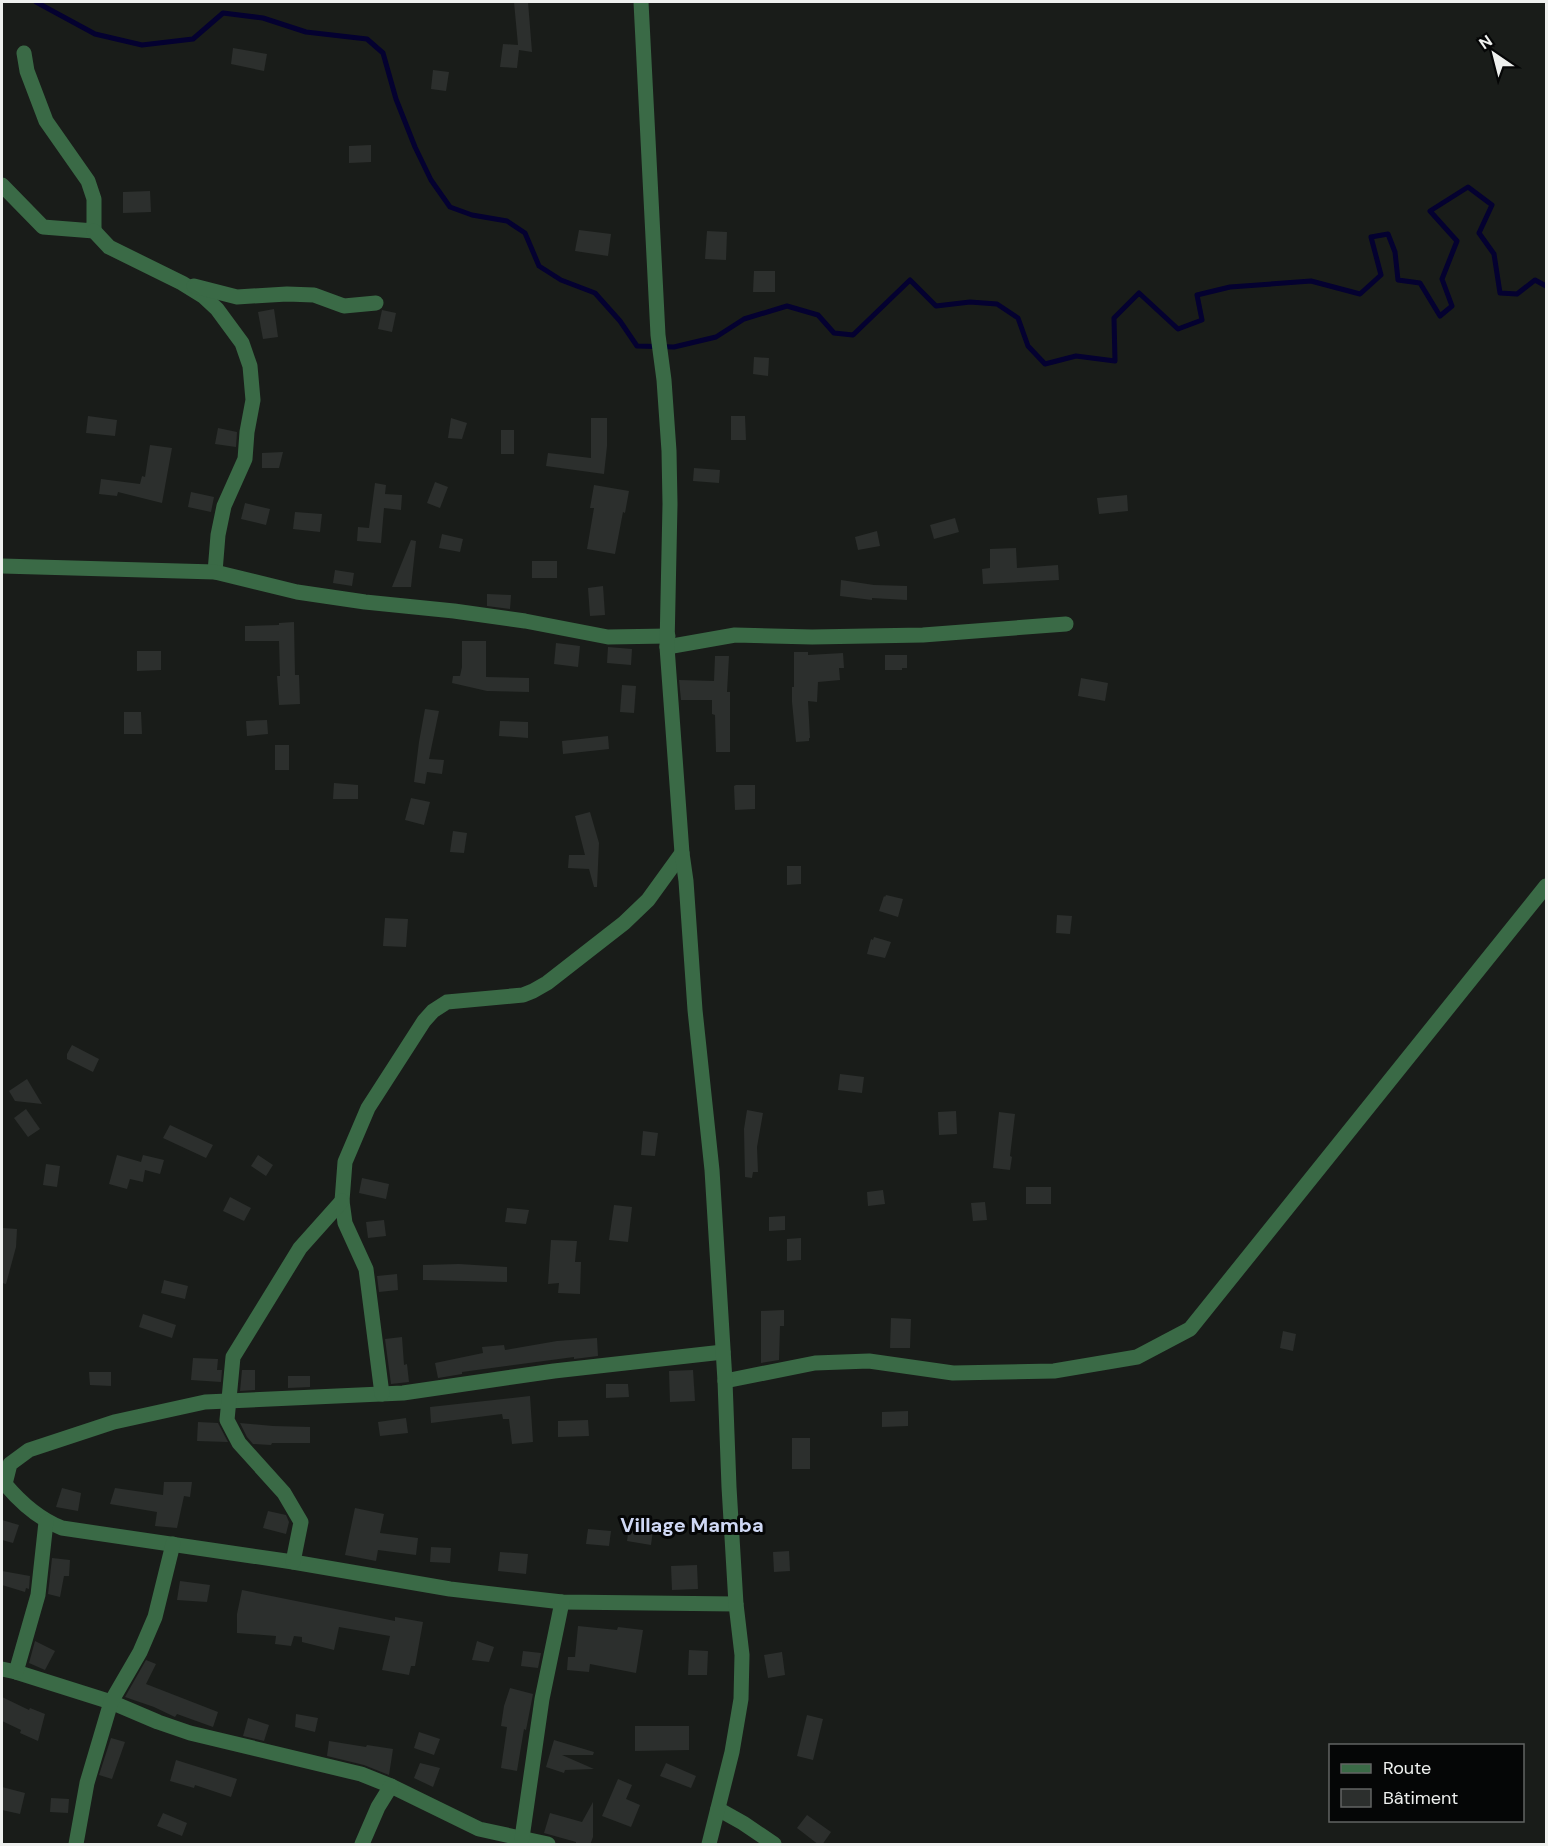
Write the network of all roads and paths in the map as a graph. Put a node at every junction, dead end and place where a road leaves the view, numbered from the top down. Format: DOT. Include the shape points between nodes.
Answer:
graph roads {
  1 [pos="641,2"];
  2 [pos="24,53"];
  3 [pos="2,185"];
  4 [pos="94,231"];
  5 [pos="182,283"];
  6 [pos="376,303"];
  7 [pos="2,566"];
  8 [pos="215,572"];
  9 [pos="1066,624"];
  10 [pos="668,642"];
  11 [pos="682,853"];
  12 [pos="1546,886"];
  13 [pos="342,1201"];
  14 [pos="723,1353"];
  15 [pos="725,1381"];
  16 [pos="382,1394"];
  17 [pos="228,1401"];
  18 [pos="46,1522"];
  19 [pos="173,1544"];
  20 [pos="293,1562"];
  21 [pos="562,1602"];
  22 [pos="736,1604"];
  23 [pos="9,1670"];
  24 [pos="111,1702"];
  25 [pos="391,1786"];
  26 [pos="718,1809"];
  27 [pos="522,1838"];
  28 [pos="76,1845"];
  29 [pos="362,1845"];
  30 [pos="548,1845"];
  31 [pos="709,1845"];
  32 [pos="774,1845"];
  1 -- 10 [label="street" via="658,335 669,451"];
  2 -- 4 [label="street" via="46,121 88,182 94,199"];
  3 -- 4 [label="street" via="43,227"];
  4 -- 5 [label="street" via="109,248"];
  5 -- 6 [label="street" via="237,297 314,295 344,306"];
  5 -- 8 [label="street" via="217,309 242,343 250,366 253,400 245,459 224,506"];
  7 -- 8 [label="street"];
  8 -- 10 [label="street" via="297,592 466,612 608,637"];
  9 -- 10 [label="street" via="923,634 735,635"];
  10 -- 11 [label="street"];
  11 -- 13 [label="street" via="648,900 547,983 523,994 447,1002 424,1021 368,1108 345,1162"];
  11 -- 14 [label="street" via="712,1170"];
  12 -- 15 [label="street" via="1190,1329 1137,1357 1054,1371 953,1373 869,1361 815,1364"];
  13 -- 16 [label="street" via="345,1223 366,1269"];
  13 -- 17 [label="street" via="300,1248 233,1357"];
  14 -- 15 [label="street"];
  14 -- 16 [label="street"];
  15 -- 22 [label="street"];
  16 -- 17 [label="street"];
  17 -- 18 [label="street" via="205,1402 114,1422 29,1450 10,1464 5,1484"];
  17 -- 20 [label="street" via="227,1420 239,1443 284,1493 301,1522"];
  18 -- 19 [label="street" via="62,1528"];
  18 -- 23 [label="street" via="38,1595"];
  19 -- 20 [label="street"];
  19 -- 24 [label="street" via="155,1617"];
  20 -- 21 [label="street" via="450,1589"];
  21 -- 22 [label="street"];
  21 -- 27 [label="street" via="542,1700"];
  22 -- 26 [label="street" via="741,1699"];
  23 -- 24 [label="street"];
  24 -- 25 [label="street" via="190,1733 361,1774"];
  24 -- 28 [label="street" via="87,1783"];
  25 -- 27 [label="street" via="479,1829"];
  25 -- 29 [label="street"];
  26 -- 31 [label="street"];
  26 -- 32 [label="street"];
  27 -- 30 [label="street"];
}
